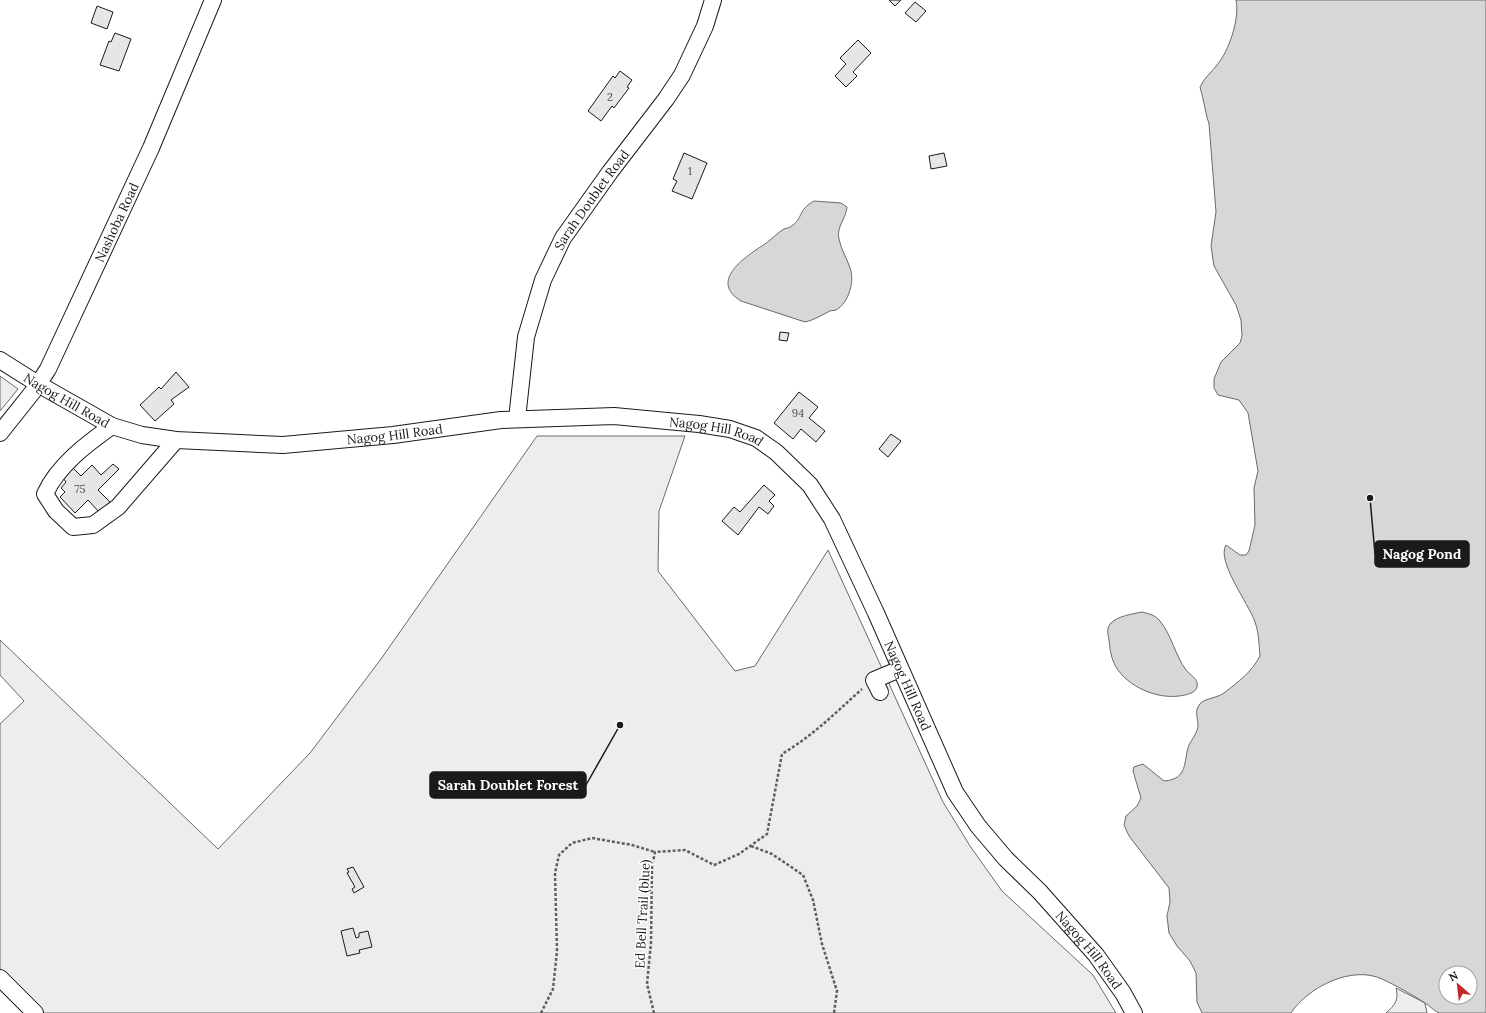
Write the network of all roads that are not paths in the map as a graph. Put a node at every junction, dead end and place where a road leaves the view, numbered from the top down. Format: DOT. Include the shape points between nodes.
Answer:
graph roads {
  1 [pos="213,0"];
  2 [pos="713,0"];
  3 [pos="0,360"];
  4 [pos="38,384"];
  5 [pos="517,419"];
  6 [pos="112,426"];
  7 [pos="0,433"];
  8 [pos="176,440"];
  9 [pos="900,669"];
  10 [pos="877,688"];
  11 [pos="0,978"];
  12 [pos="35,1013"];
  13 [pos="1134,1013"];
  1 -- 4 [label="street, Nashoba Road" via="151,148 58,349"];
  2 -- 5 [label="street, Sarah Doublet Road" via="705,26 682,75 563,238 546,273 526,337"];
  3 -- 4 [label="street, Nagog Hill Road"];
  4 -- 6 [label="street, Nagog Hill Road"];
  4 -- 7 [label="street, Nashoba Road"];
  5 -- 8 [label="street, Nagog Hill Road" via="393,435 283,445"];
  5 -- 9 [label="street, Nagog Hill Road" via="622,417 699,424 756,438 793,468 810,485 823,504 876,612"];
  6 -- 8 [label="street, Nagog Hill Road" via="142,435"];
  6 -- 8 [label="street" via="85,445 50,482 45,494 56,511 73,527 93,525 118,507"];
  9 -- 10 [label="street" via="874,680"];
  9 -- 13 [label="street, Nagog Hill Road" via="955,792 978,826 1096,955"];
  11 -- 12 [label="street"];
}
